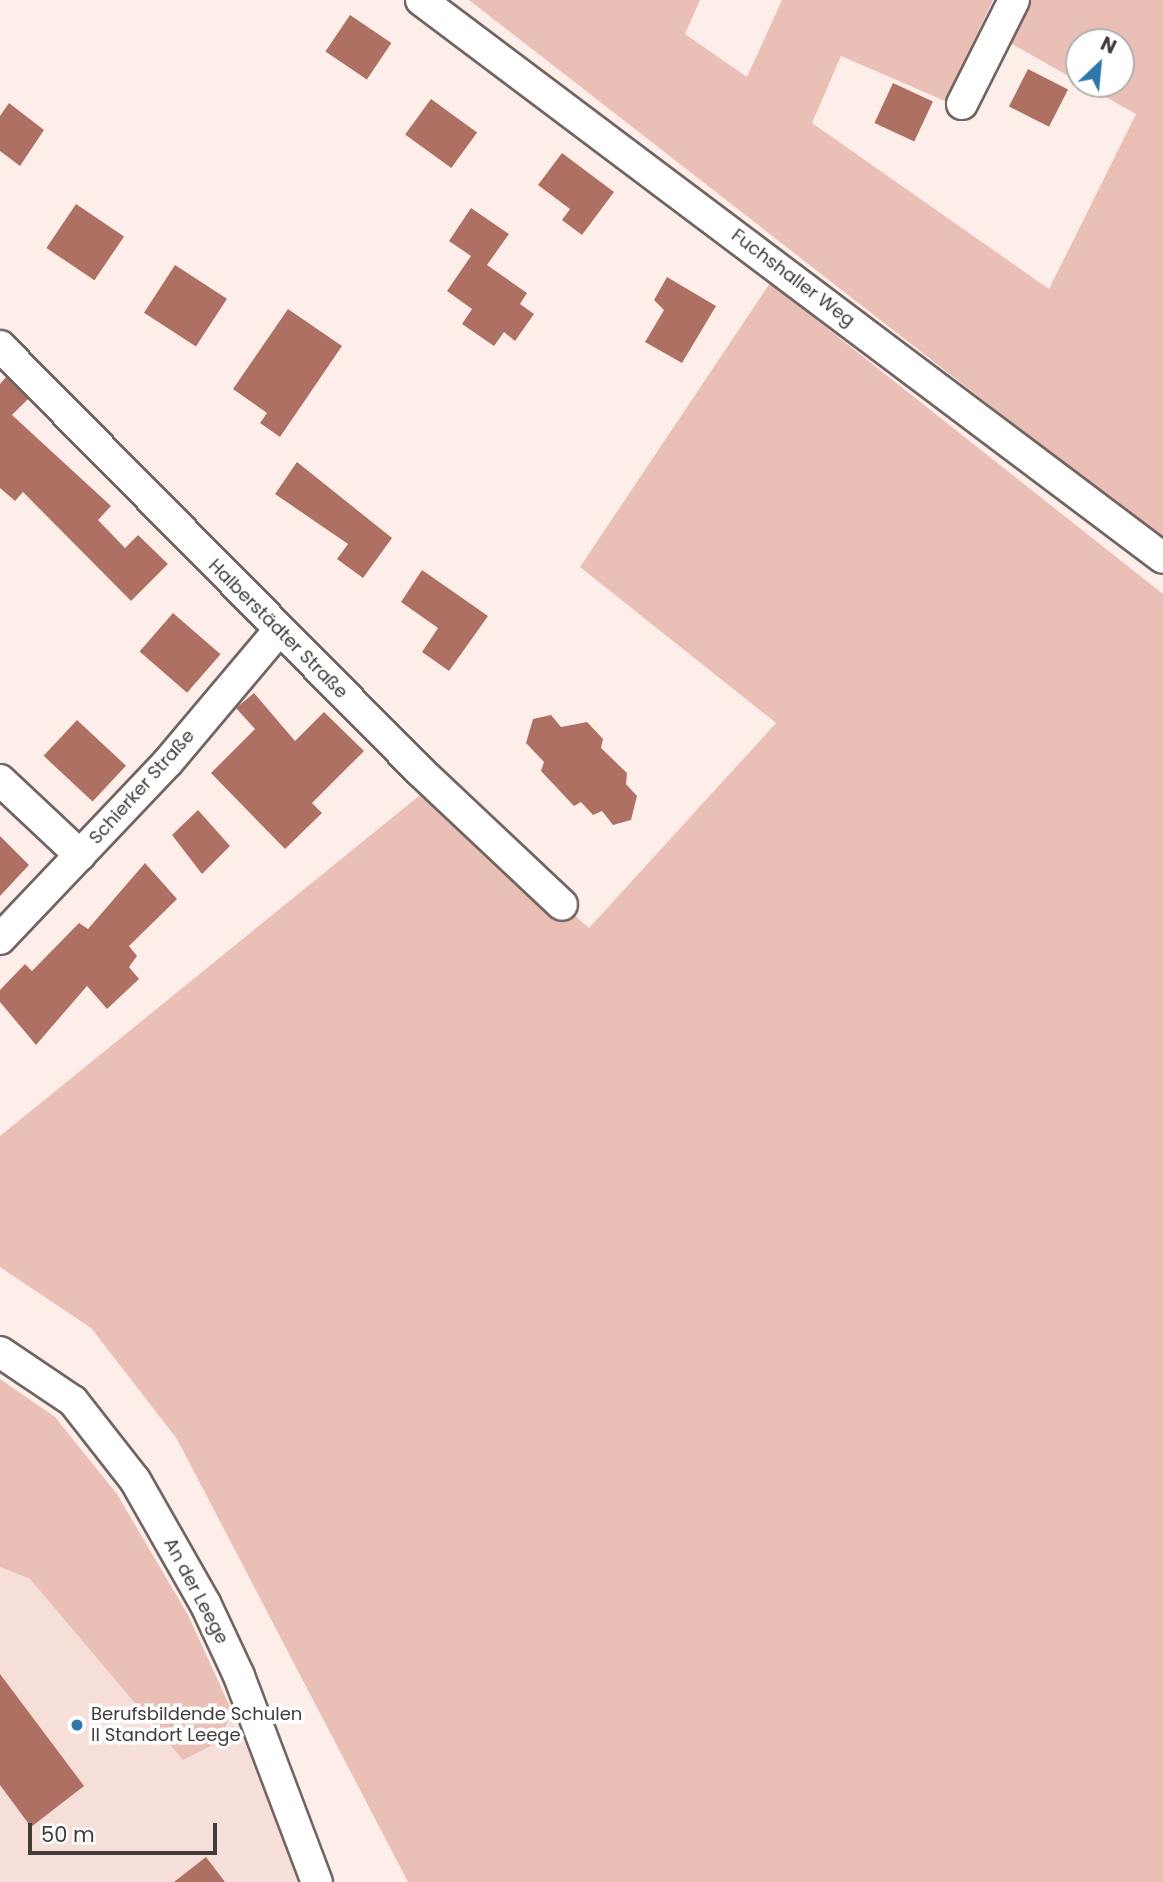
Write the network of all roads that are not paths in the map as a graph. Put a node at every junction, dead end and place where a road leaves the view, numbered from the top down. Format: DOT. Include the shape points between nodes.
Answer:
graph roads {
  1 [pos="421,0"];
  2 [pos="1013,0"];
  3 [pos="962,104"];
  4 [pos="0,346"];
  5 [pos="1163,558"];
  6 [pos="279,630"];
  7 [pos="0,780"];
  8 [pos="80,855"];
  9 [pos="562,905"];
  10 [pos="0,939"];
  11 [pos="0,1352"];
  12 [pos="317,1882"];
  1 -- 5 [label="street, Fuchshaller Weg"];
  2 -- 3 [label="street"];
  4 -- 6 [label="street, Halberstädter Straße"];
  6 -- 8 [label="street, Schierker Straße"];
  6 -- 9 [label="street, Halberstädter Straße"];
  7 -- 8 [label="street"];
  8 -- 10 [label="street, Schierker Straße"];
  11 -- 12 [label="street, An der Leege" via="73,1401 135,1480 228,1652"];
}
